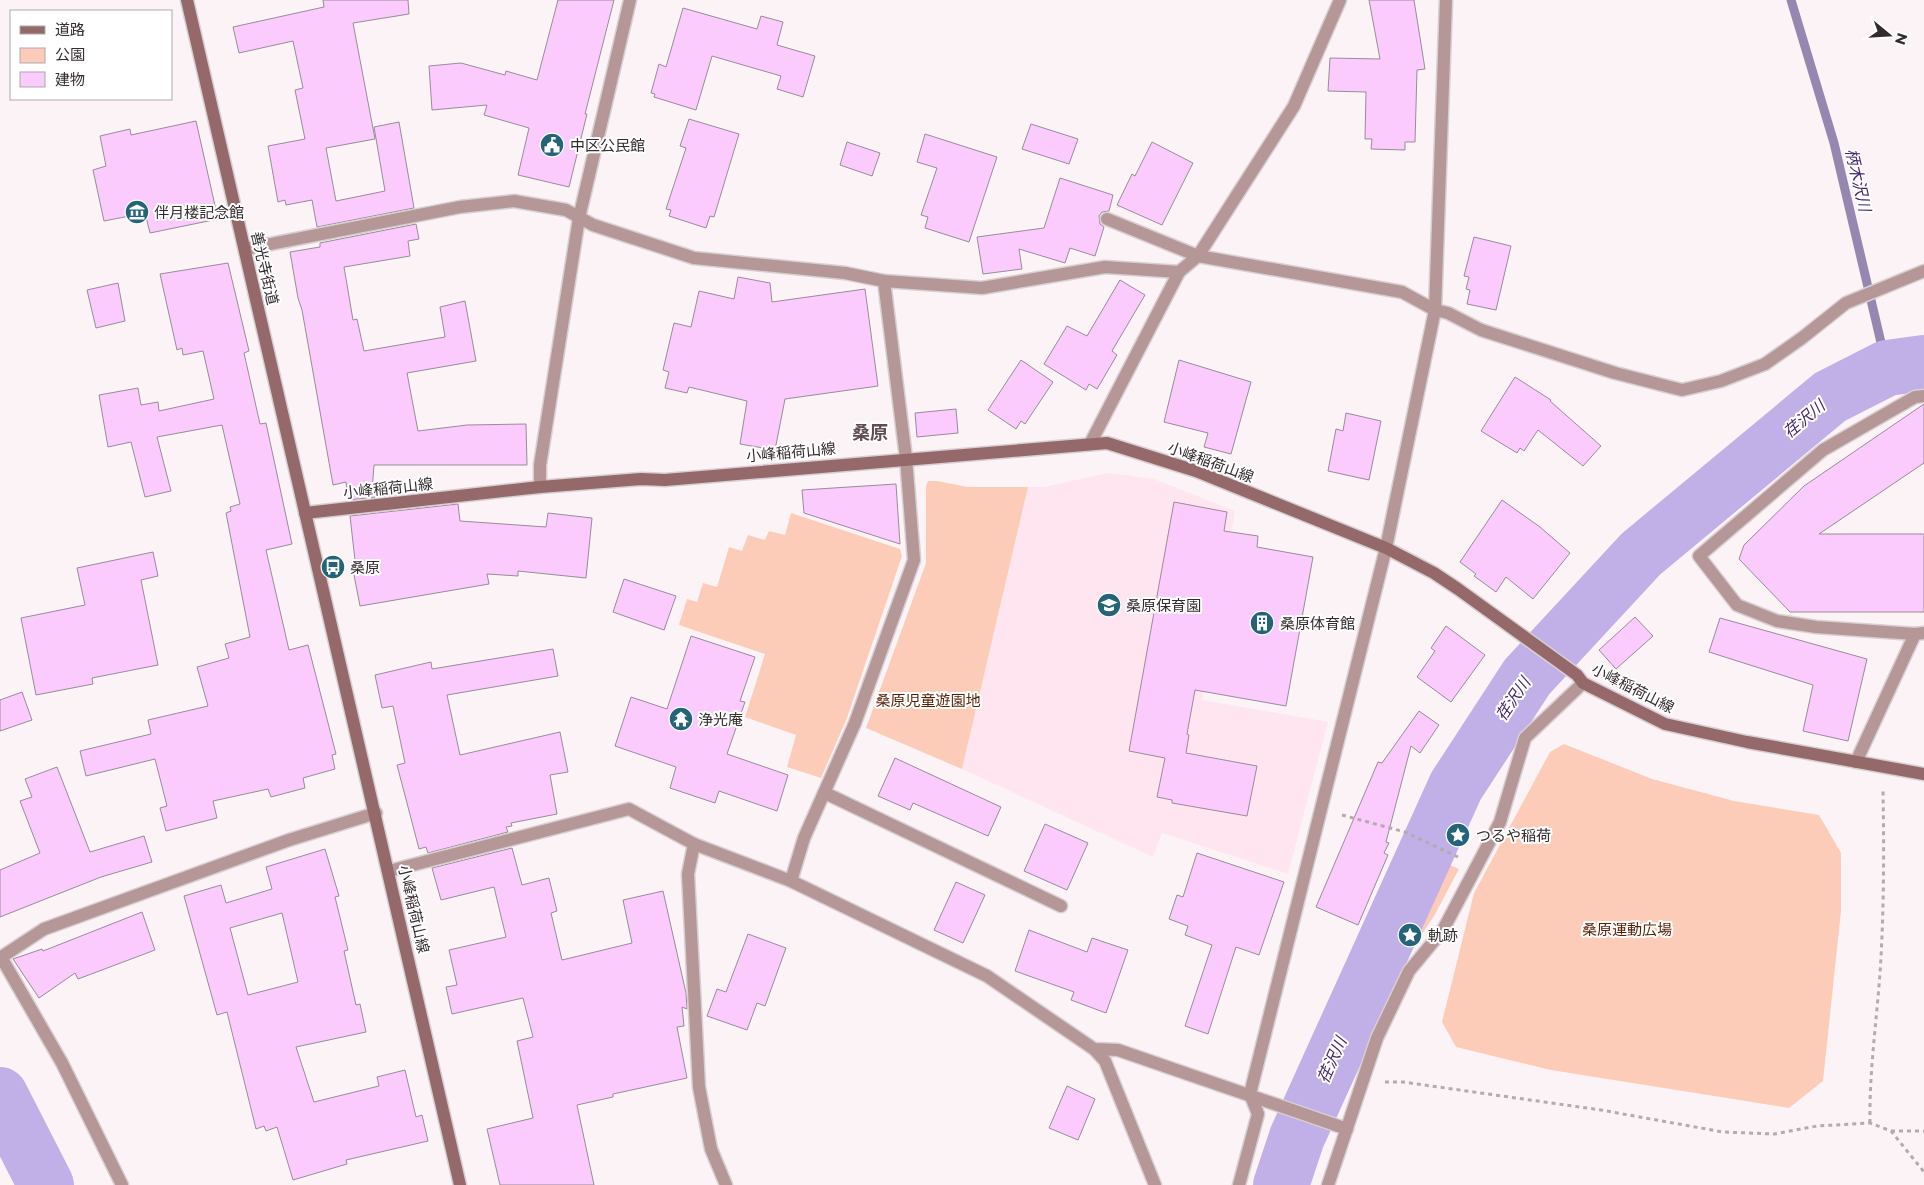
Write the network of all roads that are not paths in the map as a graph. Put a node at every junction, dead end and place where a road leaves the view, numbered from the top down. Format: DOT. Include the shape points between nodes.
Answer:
graph roads {
  1 [pos="187,0"];
  2 [pos="630,0"];
  3 [pos="1340,0"];
  4 [pos="1446,0"];
  5 [pos="579,218"];
  6 [pos="1107,219"];
  7 [pos="245,249"];
  8 [pos="1198,256"];
  9 [pos="1179,272"];
  10 [pos="1924,272"];
  11 [pos="884,281"];
  12 [pos="1435,310"];
  13 [pos="1924,396"];
  14 [pos="1090,444"];
  15 [pos="906,458"];
  16 [pos="540,487"];
  17 [pos="305,513"];
  18 [pos="1386,548"];
  19 [pos="1919,634"];
  20 [pos="1580,679"];
  21 [pos="1856,762"];
  22 [pos="1924,774"];
  23 [pos="826,793"];
  24 [pos="376,813"];
  25 [pos="694,844"];
  26 [pos="389,871"];
  27 [pos="791,881"];
  28 [pos="1061,906"];
  29 [pos="1,958"];
  30 [pos="1094,1049"];
  31 [pos="1250,1094"];
  32 [pos="1341,1127"];
  33 [pos="122,1185"];
  34 [pos="460,1185"];
  35 [pos="726,1185"];
  36 [pos="1155,1185"];
  37 [pos="1239,1185"];
  38 [pos="1328,1185"];
  1 -- 7 [label="main road, 善光寺街道"];
  2 -- 5 [label="street"];
  3 -- 8 [label="street" via="1294,106"];
  4 -- 12 [label="street"];
  5 -- 7 [label="street" via="566,210 514,201 460,207"];
  5 -- 11 [label="street" via="694,258 846,273"];
  5 -- 16 [label="street" via="540,465"];
  6 -- 8 [label="street"];
  7 -- 17 [label="main road, 善光寺街道"];
  8 -- 9 [label="street"];
  8 -- 12 [label="street" via="1402,292"];
  9 -- 11 [label="street" via="1105,267 982,288"];
  9 -- 14 [label="street"];
  10 -- 12 [label="street" via="1850,301 1765,364 1721,381 1682,390 1615,373 1481,330"];
  11 -- 15 [label="street"];
  12 -- 18 [label="street"];
  13 -- 19 [label="street" via="1915,396 1823,450 1699,556 1738,605 1777,621"];
  14 -- 15 [label="main road, 小峰稲荷山線"];
  14 -- 18 [label="main road, 小峰稲荷山線" via="1107,443 1196,472"];
  15 -- 16 [label="main road, 小峰稲荷山線" via="665,480"];
  15 -- 23 [label="street" via="914,560 855,724"];
  16 -- 17 [label="main road, 小峰稲荷山線"];
  17 -- 24 [label="main road, 小峰稲荷山線"];
  18 -- 20 [label="main road, 小峰稲荷山線" via="1434,573"];
  18 -- 31 [label="street"];
  19 -- 21 [label="street"];
  20 -- 21 [label="main road, 小峰稲荷山線" via="1666,724"];
  20 -- 32 [label="street" via="1525,738 1500,822 1443,930 1409,970 1376,1038 1362,1081"];
  21 -- 22 [label="main road, 小峰稲荷山線"];
  23 -- 27 [label="street" via="804,838"];
  23 -- 28 [label="street"];
  24 -- 26 [label="main road, 小峰稲荷山線"];
  24 -- 29 [label="street" via="289,840 44,929"];
  25 -- 26 [label="street" via="629,809"];
  25 -- 27 [label="street"];
  25 -- 35 [label="street" via="688,874 699,1087 711,1149"];
  26 -- 34 [label="main road, 小峰稲荷山線"];
  27 -- 30 [label="street" via="987,976"];
  29 -- 33 [label="street" via="62,1063"];
  30 -- 31 [label="street" via="1118,1050"];
  30 -- 36 [label="street" via="1105,1062"];
  31 -- 32 [label="street"];
  31 -- 37 [label="street" via="1258,1114"];
  32 -- 38 [label="street"];
}
